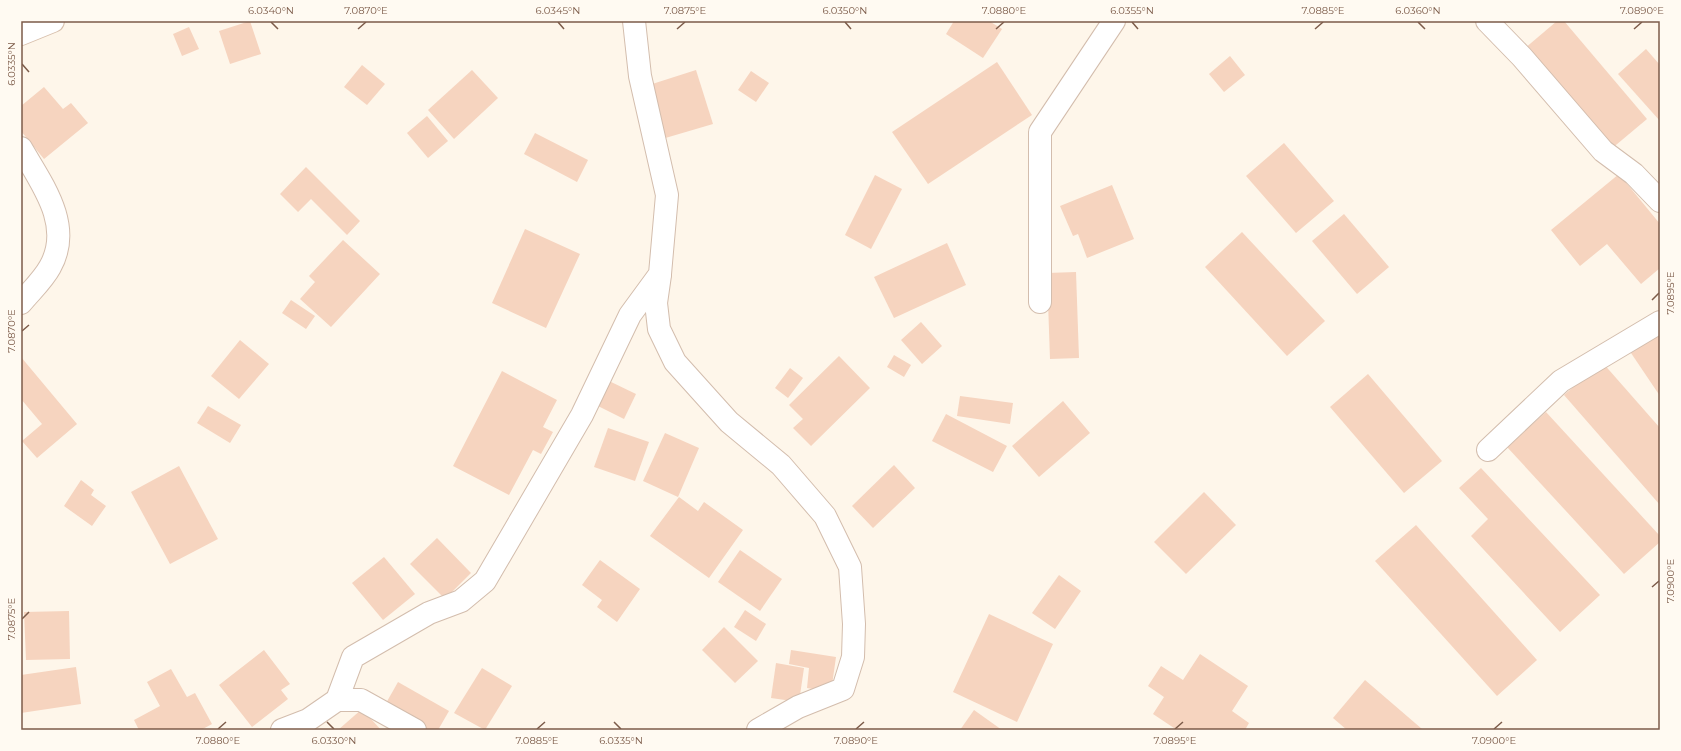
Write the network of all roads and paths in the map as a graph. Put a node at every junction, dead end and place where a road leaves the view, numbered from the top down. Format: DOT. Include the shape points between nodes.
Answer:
graph roads {
  1 [pos="53,21"];
  2 [pos="634,21"];
  3 [pos="1114,21"];
  4 [pos="1487,21"];
  5 [pos="21,34"];
  6 [pos="21,148"];
  7 [pos="1660,201"];
  8 [pos="660,274"];
  9 [pos="1040,302"];
  10 [pos="21,303"];
  11 [pos="1660,322"];
  12 [pos="1488,450"];
  13 [pos="337,700"];
  14 [pos="282,730"];
  15 [pos="415,730"];
  16 [pos="758,730"];
  1 -- 5 [label="street"];
  2 -- 8 [label="street" via="640,76 667,195"];
  3 -- 9 [label="street" via="1040,132"];
  4 -- 7 [label="street" via="1604,151 1634,174"];
  6 -- 10 [label="street" via="53,204 59,229 57,252 50,268"];
  8 -- 13 [label="street" via="630,315 582,415 485,581 461,601 429,613 353,657"];
  8 -- 16 [label="street" via="656,303 659,329 675,362 729,422 781,465 825,516 850,567 854,624 852,657 843,689 798,707"];
  11 -- 12 [label="street" via="1561,381"];
  13 -- 14 [label="street" via="308,720"];
  13 -- 15 [label="street" via="361,700"];
}
